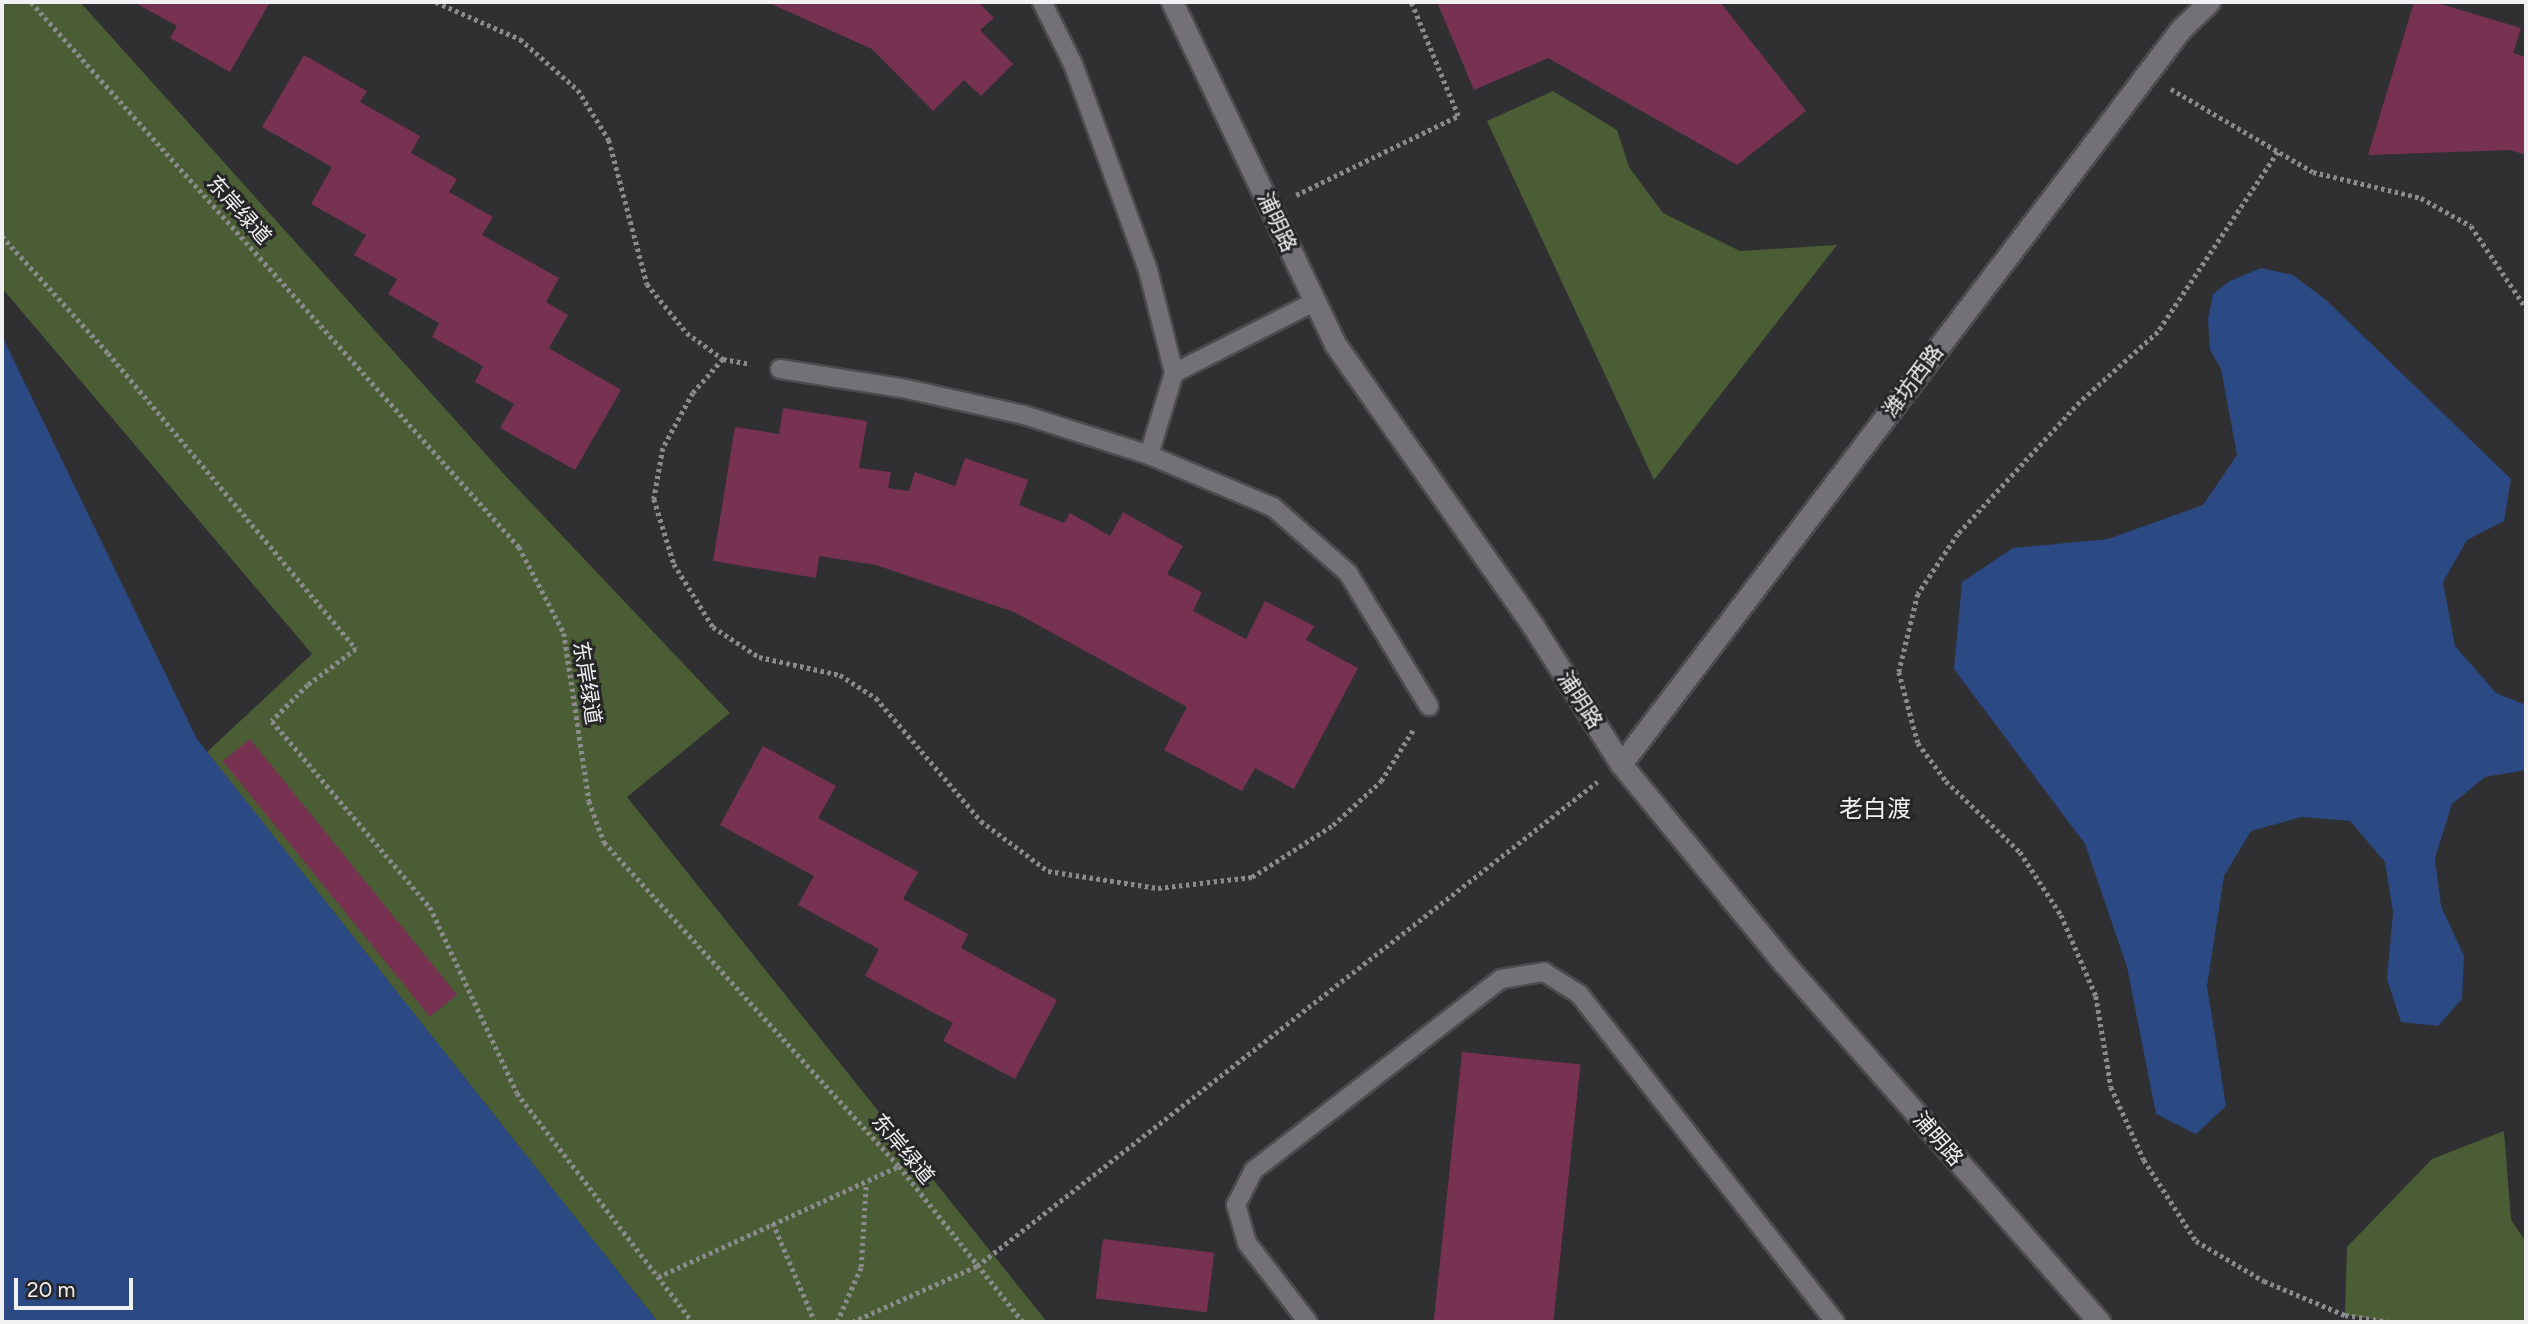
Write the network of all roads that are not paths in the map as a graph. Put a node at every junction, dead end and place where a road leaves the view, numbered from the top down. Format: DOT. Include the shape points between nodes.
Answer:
graph roads {
  1 [pos="1042,2"];
  2 [pos="1172,2"];
  3 [pos="2209,2"];
  4 [pos="1314,302"];
  5 [pos="780,369"];
  6 [pos="1174,373"];
  7 [pos="1149,455"];
  8 [pos="1429,706"];
  9 [pos="1621,764"];
  10 [pos="1308,1322"];
  11 [pos="1835,1322"];
  12 [pos="2099,1322"];
  1 -- 6 [label="lane" via="1073,64 1148,270"];
  2 -- 4 [label="main road, 浦明路"];
  3 -- 9 [label="main road, 潍坊西路" via="2181,29"];
  4 -- 6 [label="lane"];
  4 -- 9 [label="main road, 浦明路" via="1335,344 1533,626"];
  5 -- 7 [label="lane" via="902,388 1024,415"];
  6 -- 7 [label="lane"];
  7 -- 8 [label="lane" via="1273,507 1348,573"];
  9 -- 12 [label="main road, 浦明路" via="1784,963"];
  10 -- 11 [label="lane" via="1247,1243 1236,1205 1254,1170 1501,979 1544,972 1579,994"];
}
